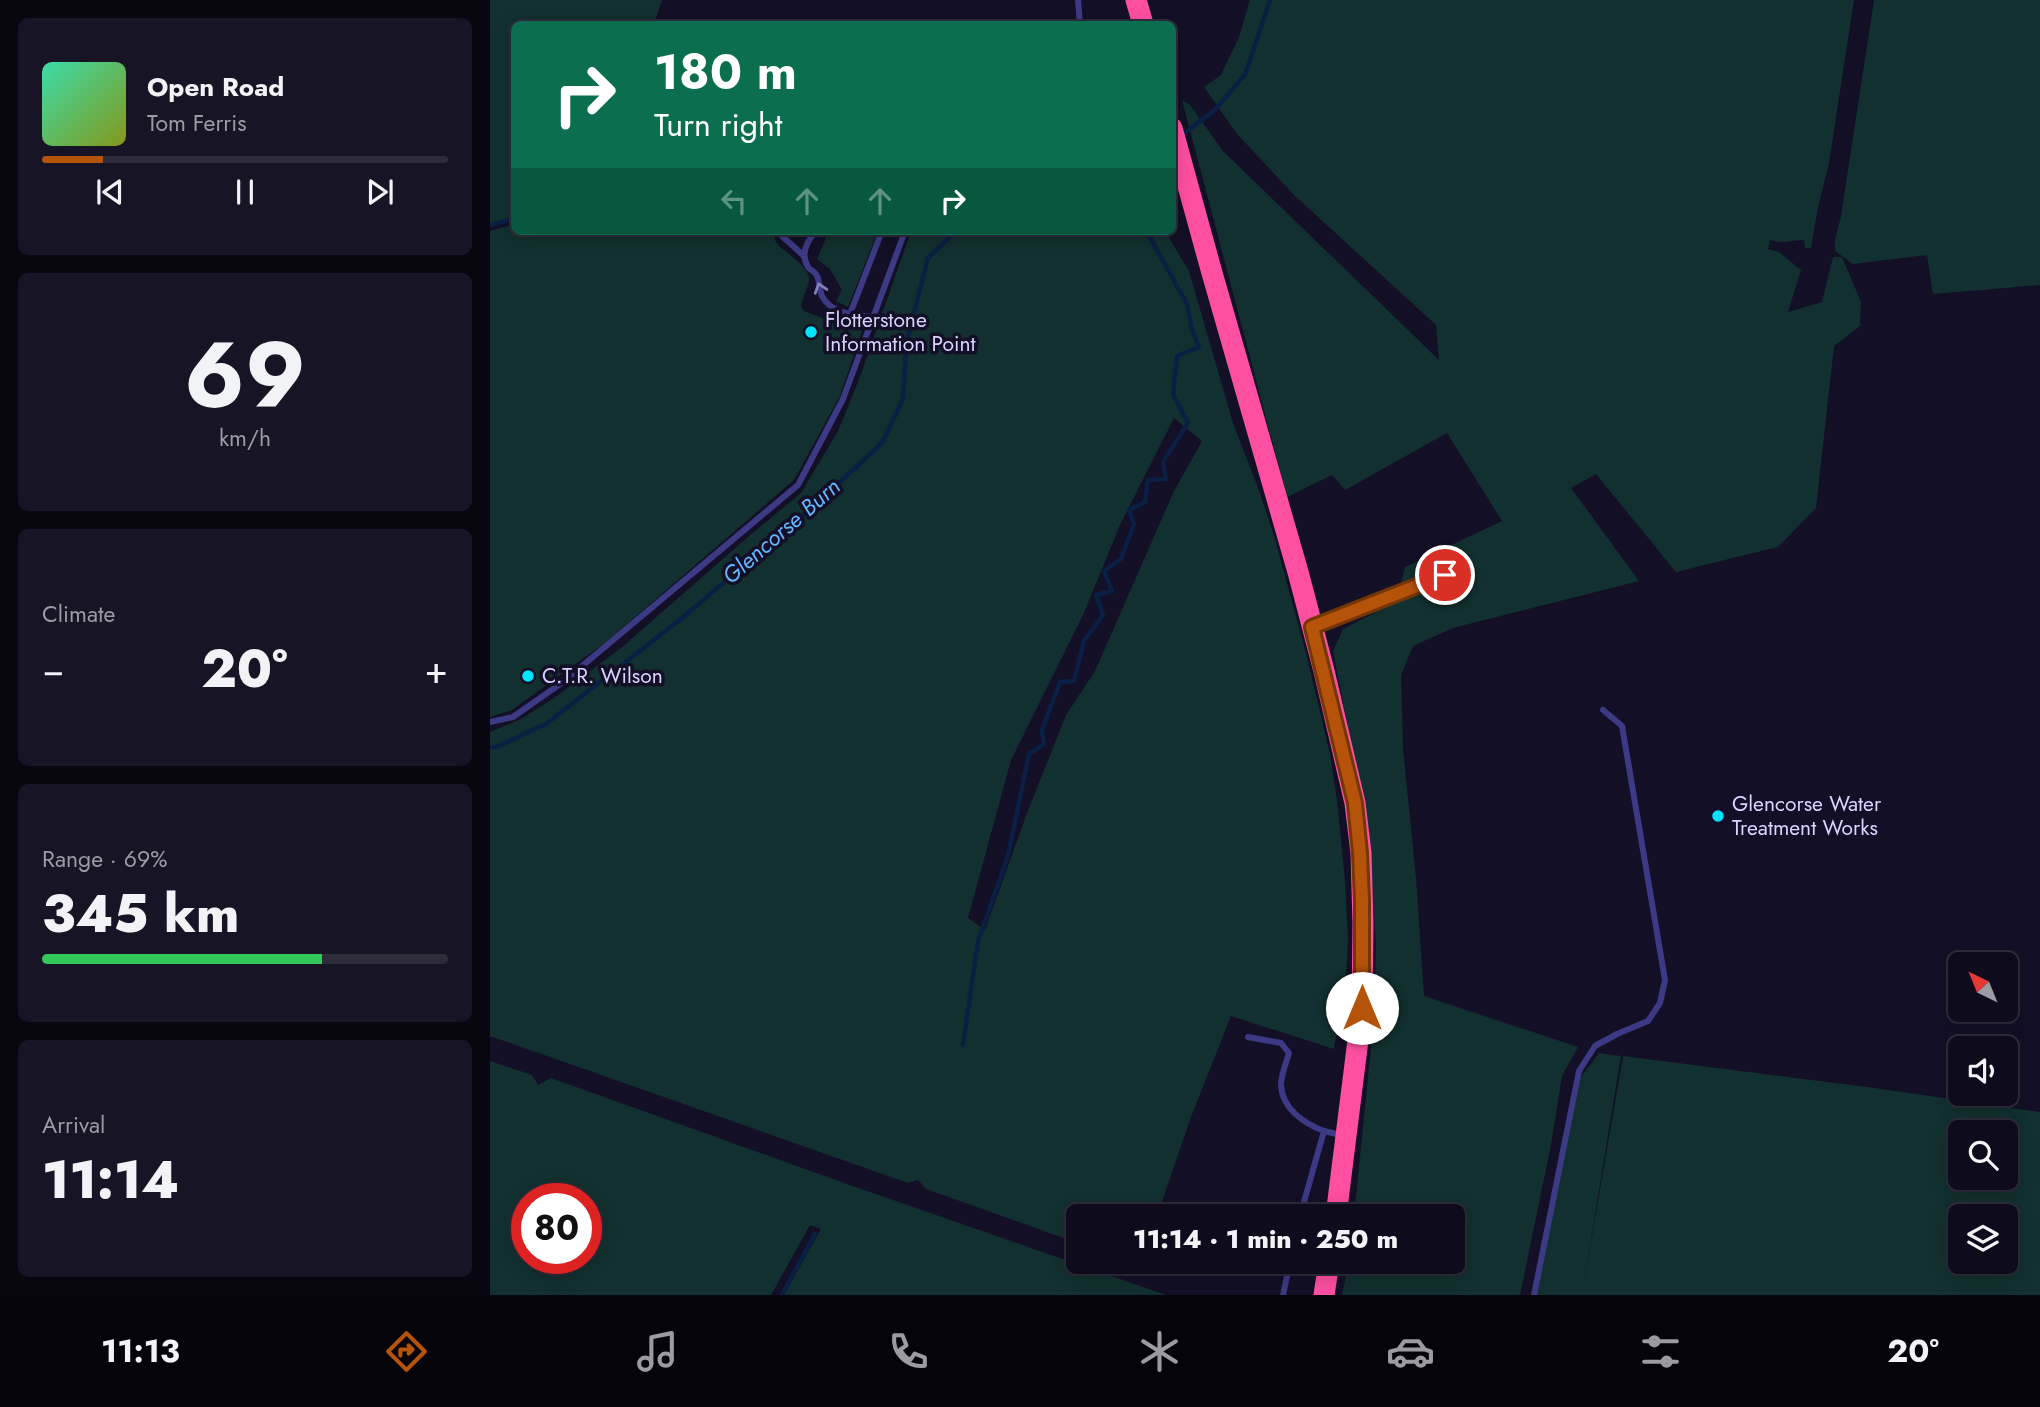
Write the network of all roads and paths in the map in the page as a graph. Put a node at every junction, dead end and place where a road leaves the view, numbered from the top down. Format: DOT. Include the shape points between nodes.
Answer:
graph roads {
  1 [pos="1078,0"];
  2 [pos="1136,0"];
  3 [pos="1080,21"];
  4 [pos="1142,21"];
  5 [pos="1176,142"];
  6 [pos="781,235"];
  7 [pos="813,235"];
  8 [pos="880,235"];
  9 [pos="903,235"];
  10 [pos="804,256"];
  11 [pos="850,314"];
  12 [pos="872,317"];
  13 [pos="1445,575"];
  14 [pos="1312,627"];
  15 [pos="1603,710"];
  16 [pos="490,722"];
  17 [pos="1248,1037"];
  18 [pos="1324,1131"];
  19 [pos="1346,1136"];
  20 [pos="1304,1204"];
  21 [pos="1338,1204"];
  22 [pos="1287,1274"];
  23 [pos="1327,1274"];
  24 [pos="1283,1295"];
  25 [pos="1324,1295"];
  26 [pos="1534,1295"];
  1 -- 3 [label="lane"];
  2 -- 4 [label="highway"];
  5 -- 14 [label="highway"];
  6 -- 10 [label="lane"];
  7 -- 10 [label="lane"];
  8 -- 11 [label="lane"];
  9 -- 12 [label="lane"];
  11 -- 10 [label="lane, one-way" via="826,303"];
  11 -- 12 [label="lane"];
  12 -- 16 [label="lane" via="843,399 798,485 563,682 513,717"];
  13 -- 14 [label="lane"];
  14 -- 19 [label="highway" via="1355,803 1360,853 1362,1008"];
  15 -- 26 [label="lane" via="1622,726 1665,980 1660,1003 1648,1021 1595,1046 1579,1071"];
  17 -- 18 [label="lane" via="1281,1043 1289,1053 1281,1085 1285,1099 1307,1125"];
  18 -- 19 [label="lane"];
  18 -- 20 [label="lane"];
  19 -- 21 [label="highway"];
  22 -- 24 [label="lane"];
  23 -- 25 [label="highway"];
}
